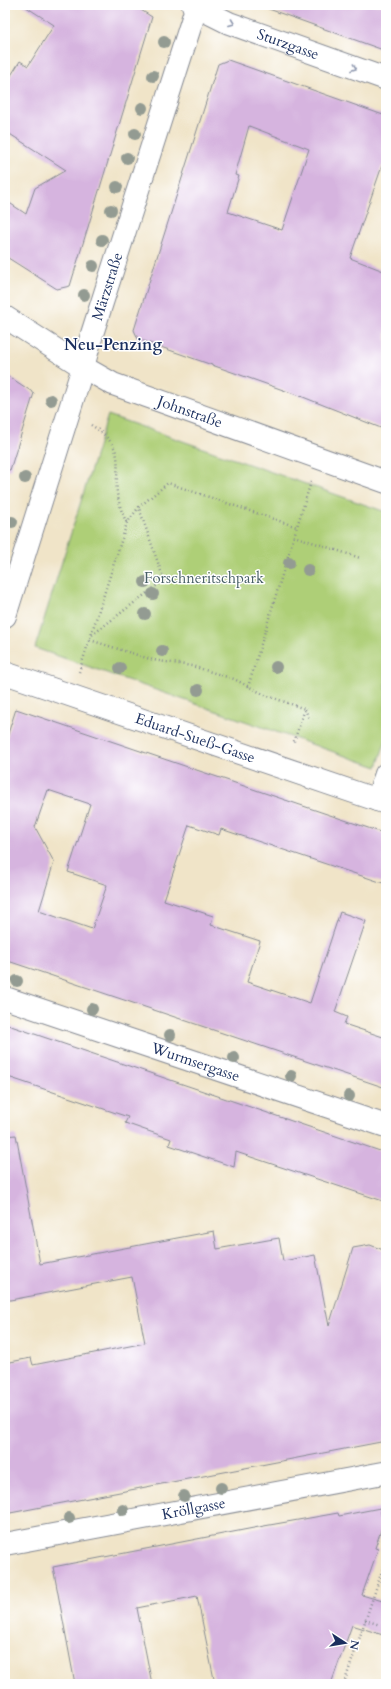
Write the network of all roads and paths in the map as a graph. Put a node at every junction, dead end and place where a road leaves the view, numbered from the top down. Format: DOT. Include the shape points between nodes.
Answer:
graph roads {
  1 [pos="196,6"];
  2 [pos="386,79"];
  3 [pos="5,317"];
  4 [pos="83,367"];
  5 [pos="70,409"];
  6 [pos="386,482"];
  7 [pos="310,486"];
  8 [pos="139,507"];
  9 [pos="127,523"];
  10 [pos="297,527"];
  11 [pos="294,536"];
  12 [pos="360,558"];
  13 [pos="5,616"];
  14 [pos="91,635"];
  15 [pos="90,640"];
  16 [pos="81,664"];
  17 [pos="5,673"];
  18 [pos="248,687"];
  19 [pos="304,709"];
  20 [pos="310,719"];
  21 [pos="284,768"];
  22 [pos="386,774"];
  23 [pos="376,799"];
  24 [pos="5,998"];
  25 [pos="386,1126"];
  26 [pos="383,1473"];
  27 [pos="5,1544"];
  28 [pos="386,1559"];
  29 [pos="365,1620"];
  30 [pos="380,1625"];
  31 [pos="344,1684"];
  1 -- 2 [label="street, Sturzgasse, one-way" via="229,22"];
  1 -- 4 [label="street, Märzstraße"];
  3 -- 4 [label="street, Johnstraße"];
  4 -- 5 [label="street, Märzstraße"];
  4 -- 6 [label="street, Johnstraße" via="113,384"];
  5 -- 9 [label="path" via="102,432 113,445 117,456 117,492"];
  5 -- 13 [label="street, Märzstraße"];
  7 -- 10 [label="path"];
  8 -- 9 [label="path"];
  8 -- 10 [label="path" via="168,483"];
  8 -- 14 [label="path" via="164,580"];
  9 -- 14 [label="path"];
  10 -- 11 [label="path"];
  11 -- 12 [label="path"];
  11 -- 18 [label="path"];
  14 -- 15 [label="path"];
  15 -- 16 [label="path"];
  15 -- 18 [label="path" via="154,660 192,666 234,679"];
  17 -- 21 [label="street, Eduard-Sueß-Gasse"];
  18 -- 19 [label="path"];
  19 -- 20 [label="path"];
  19 -- 21 [label="path"];
  21 -- 23 [label="street, Eduard-Sueß-Gasse"];
  22 -- 23 [label="street"];
  24 -- 25 [label="street, Wurmsergasse"];
  26 -- 27 [label="street, Kröllgasse"];
  28 -- 29 [label="path"];
  29 -- 30 [label="path"];
  29 -- 31 [label="path"];
}
